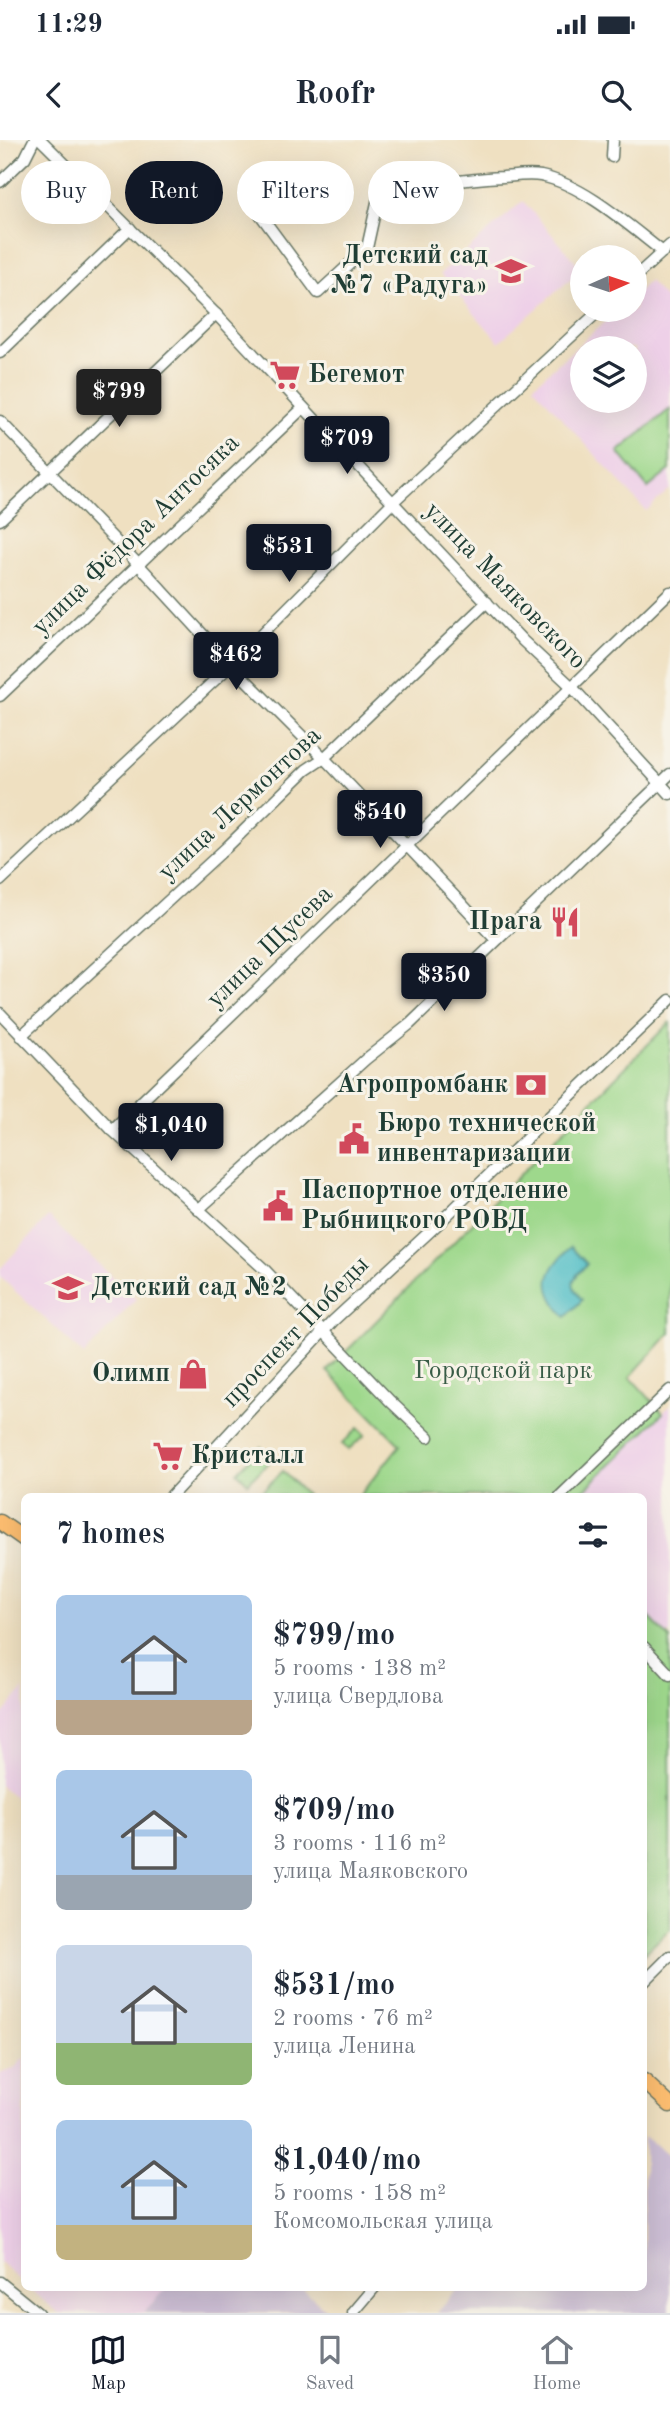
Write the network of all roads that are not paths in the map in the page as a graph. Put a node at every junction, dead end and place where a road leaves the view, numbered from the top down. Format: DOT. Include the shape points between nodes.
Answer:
graph roads {
  1 [pos="34,140"];
  2 [pos="41,140"];
  3 [pos="613,140"];
  4 [pos="612,157"];
  5 [pos="0,182"];
  6 [pos="267,224"];
  7 [pos="130,228"];
  8 [pos="666,248"];
  9 [pos="648,265"];
  10 [pos="216,314"];
  11 [pos="587,322"];
  12 [pos="0,353"];
  13 [pos="303,408"];
  14 [pos="0,421"];
  15 [pos="51,473"];
  16 [pos="393,502"];
  17 [pos="0,520"];
  18 [pos="138,564"];
  19 [pos="670,592"];
  20 [pos="487,602"];
  21 [pos="231,665"];
  22 [pos="571,686"];
  23 [pos="0,696"];
  24 [pos="324,758"];
  25 [pos="670,774"];
  26 [pos="660,783"];
  27 [pos="670,794"];
  28 [pos="407,846"];
  29 [pos="0,881"];
  30 [pos="496,940"];
  31 [pos="670,1000"];
  32 [pos="0,1013"];
  33 [pos="21,1036"];
  34 [pos="112,1130"];
  35 [pos="198,1210"];
  36 [pos="324,1331"];
  37 [pos="670,1390"];
  38 [pos="428,1437"];
  39 [pos="174,1493"];
  40 [pos="563,1493"];
  41 [pos="0,1522"];
  42 [pos="21,1537"];
  43 [pos="647,1650"];
  44 [pos="668,1668"];
  45 [pos="670,1956"];
  46 [pos="647,1979"];
  47 [pos="647,2084"];
  48 [pos="670,2105"];
  49 [pos="1,2284"];
  50 [pos="372,2291"];
  51 [pos="38,2313"];
  52 [pos="353,2313"];
  1 -- 5 [label="street" via="25,158"];
  2 -- 7 [label="street, улица Маяковского"];
  3 -- 4 [label="street"];
  6 -- 8 [label="street" via="318,293 367,248 378,198 467,179 538,176 567,186"];
  7 -- 10 [label="street, улица Маяковского"];
  7 -- 12 [label="street"];
  8 -- 9 [label="street"];
  10 -- 13 [label="street, улица Маяковского"];
  10 -- 15 [label="street"];
  11 -- 16 [label="street"];
  13 -- 16 [label="street, улица Маяковского"];
  13 -- 18 [label="street, улица Фёдора Антосяка"];
  14 -- 15 [label="street"];
  15 -- 17 [label="street"];
  15 -- 18 [label="street"];
  16 -- 20 [label="street, улица Маяковского"];
  16 -- 21 [label="street"];
  18 -- 21 [label="street"];
  18 -- 23 [label="street, улица Фёдора Антосяка"];
  19 -- 22 [label="street, улица Щусева"];
  20 -- 22 [label="street, улица Маяковского"];
  20 -- 24 [label="street, улица Лермонтова"];
  21 -- 24 [label="street"];
  21 -- 29 [label="street"];
  22 -- 26 [label="street, улица Маяковского"];
  22 -- 28 [label="street, улица Щусева"];
  24 -- 28 [label="street"];
  24 -- 33 [label="street, улица Лермонтова"];
  25 -- 26 [label="street"];
  26 -- 27 [label="street, улица Маяковского"];
  26 -- 30 [label="street"];
  28 -- 30 [label="street"];
  28 -- 34 [label="street, улица Щусева"];
  30 -- 35 [label="street" via="410,1024"];
  31 -- 36 [label="street, проспект Победы"];
  32 -- 33 [label="street"];
  33 -- 34 [label="street"];
  34 -- 35 [label="street"];
  35 -- 36 [label="street"];
  36 -- 38 [label="street"];
  36 -- 39 [label="street, проспект Победы"];
  37 -- 40 [label="street"];
  41 -- 42 [label="main road"];
  43 -- 44 [label="street"];
  45 -- 46 [label="street"];
  47 -- 48 [label="main road"];
  49 -- 51 [label="street"];
  50 -- 52 [label="street"];
}
